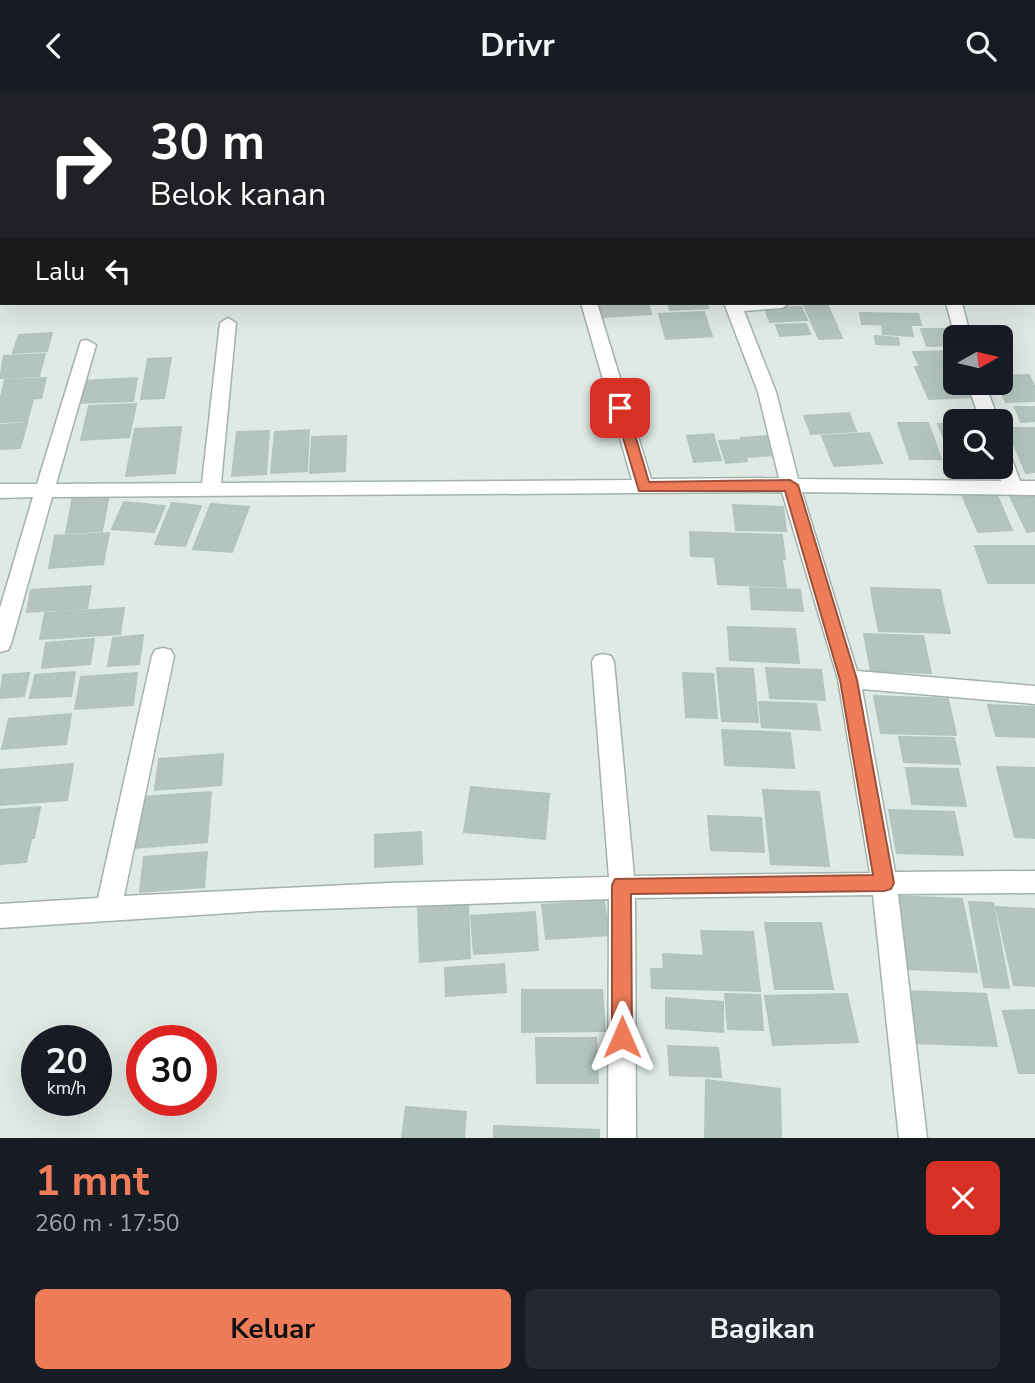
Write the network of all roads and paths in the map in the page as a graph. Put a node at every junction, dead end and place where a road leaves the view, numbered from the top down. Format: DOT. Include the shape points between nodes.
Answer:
graph roads {
  1 [pos="590,305"];
  2 [pos="733,305"];
  3 [pos="955,305"];
  4 [pos="228,323"];
  5 [pos="960,325"];
  6 [pos="87,345"];
  7 [pos="1010,479"];
  8 [pos="790,485"];
  9 [pos="644,487"];
  10 [pos="1013,488"];
  11 [pos="1035,488"];
  12 [pos="0,491"];
  13 [pos="211,491"];
  14 [pos="42,492"];
  15 [pos="0,644"];
  16 [pos="163,656"];
  17 [pos="603,662"];
  18 [pos="849,680"];
  19 [pos="1035,695"];
  20 [pos="1035,882"];
  21 [pos="884,883"];
  22 [pos="622,885"];
  23 [pos="109,907"];
  24 [pos="0,916"];
  25 [pos="622,1138"];
  26 [pos="913,1138"];
  1 -- 9 [label="street"];
  2 -- 8 [label="street" via="767,392"];
  3 -- 5 [label="street"];
  4 -- 13 [label="street"];
  6 -- 14 [label="street"];
  7 -- 10 [label="street"];
  8 -- 9 [label="street"];
  8 -- 10 [label="street"];
  8 -- 18 [label="street"];
  9 -- 13 [label="street"];
  10 -- 11 [label="street"];
  12 -- 14 [label="street"];
  13 -- 14 [label="street"];
  14 -- 15 [label="street"];
  16 -- 23 [label="street"];
  17 -- 22 [label="street"];
  18 -- 19 [label="street"];
  18 -- 21 [label="street"];
  20 -- 21 [label="street"];
  21 -- 22 [label="street"];
  21 -- 26 [label="street"];
  22 -- 23 [label="street"];
  22 -- 25 [label="street"];
  23 -- 24 [label="street"];
}
